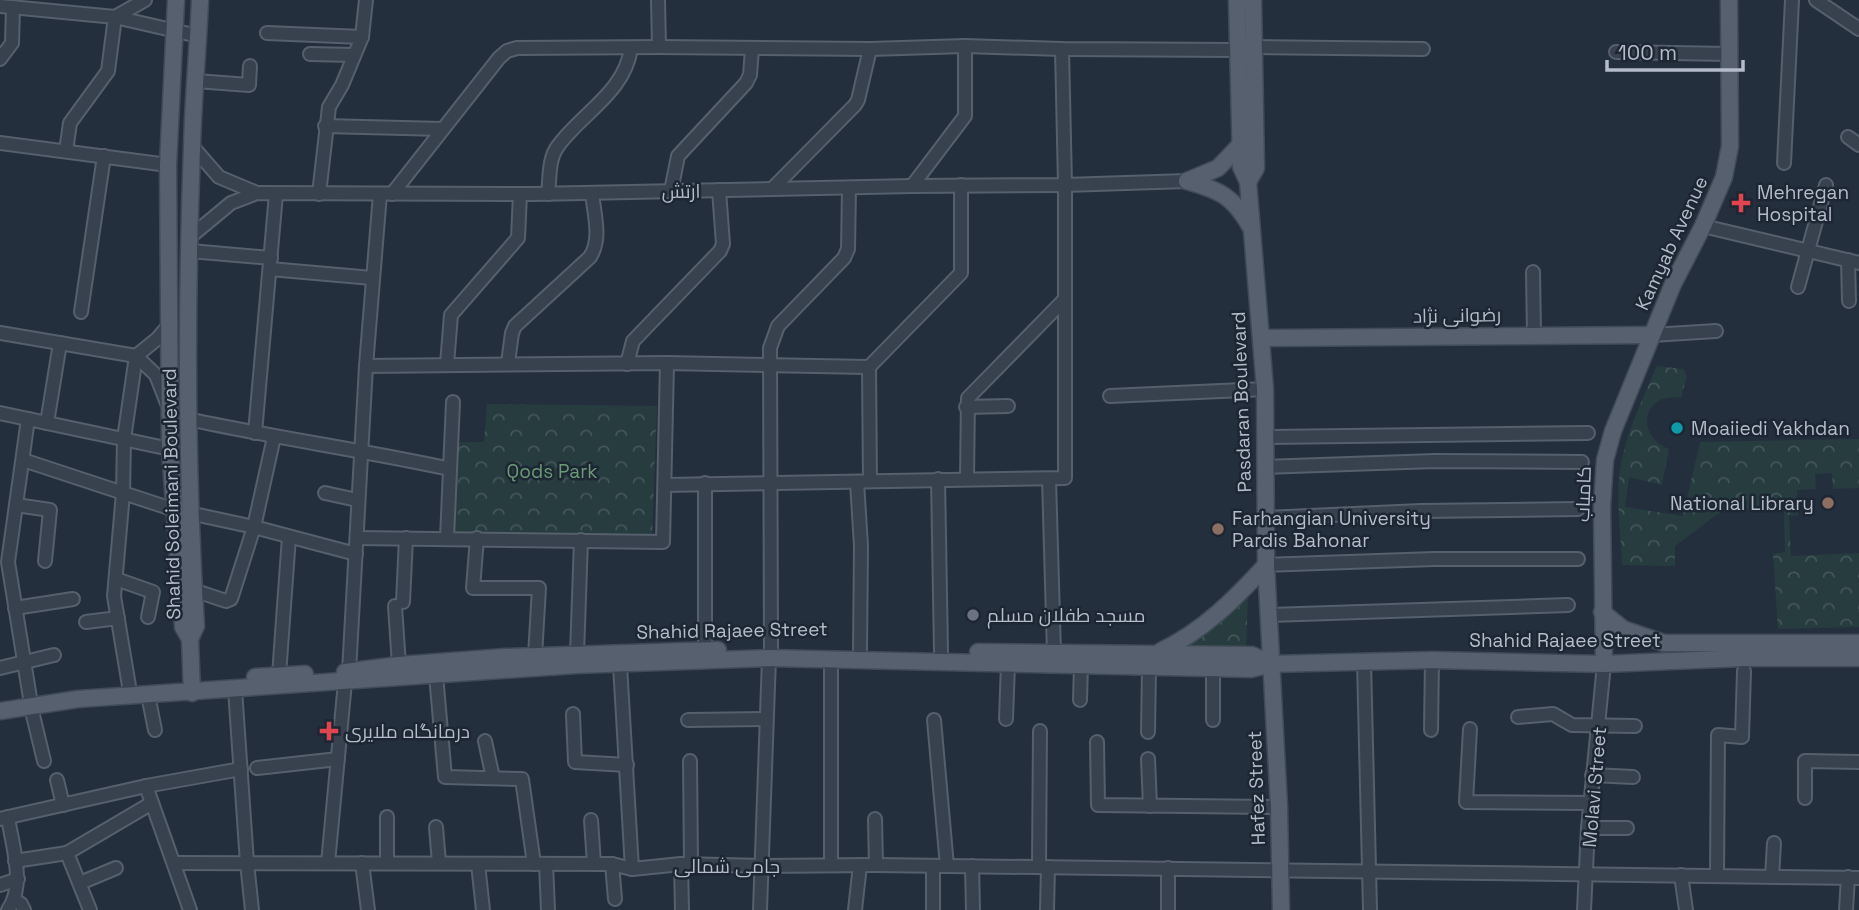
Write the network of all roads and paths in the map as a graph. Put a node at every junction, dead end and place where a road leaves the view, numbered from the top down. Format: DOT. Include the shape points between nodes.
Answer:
graph roads {
  1 [pos="145,0"];
  2 [pos="176,0"];
  3 [pos="200,0"];
  4 [pos="366,0"];
  5 [pos="658,0"];
  6 [pos="1237,0"];
  7 [pos="1253,0"];
  8 [pos="1729,0"];
  9 [pos="1792,0"];
  10 [pos="1816,0"];
  11 [pos="7,7"];
  12 [pos="115,17"];
  13 [pos="1859,29"];
  14 [pos="174,30"];
  15 [pos="267,33"];
  16 [pos="198,36"];
  17 [pos="362,37"];
  18 [pos="965,46"];
  19 [pos="659,47"];
  20 [pos="631,48"];
  21 [pos="1246,48"];
  22 [pos="752,49"];
  23 [pos="870,49"];
  24 [pos="1062,49"];
  25 [pos="1423,49"];
  26 [pos="1616,52"];
  27 [pos="310,54"];
  28 [pos="1729,54"];
  29 [pos="354,55"];
  30 [pos="1,58"];
  31 [pos="250,66"];
  32 [pos="196,81"];
  33 [pos="325,126"];
  34 [pos="442,129"];
  35 [pos="1848,137"];
  36 [pos="0,143"];
  37 [pos="1240,145"];
  38 [pos="1859,145"];
  39 [pos="192,146"];
  40 [pos="66,151"];
  41 [pos="104,156"];
  42 [pos="1784,163"];
  43 [pos="168,164"];
  44 [pos="1187,181"];
  45 [pos="1248,182"];
  46 [pos="961,185"];
  47 [pos="1065,185"];
  48 [pos="1826,185"];
  49 [pos="912,186"];
  50 [pos="849,188"];
  51 [pos="719,190"];
  52 [pos="772,190"];
  53 [pos="671,191"];
  54 [pos="257,193"];
  55 [pos="592,193"];
  56 [pos="276,194"];
  57 [pos="319,194"];
  58 [pos="386,194"];
  59 [pos="520,194"];
  60 [pos="548,194"];
  61 [pos="1703,226"];
  62 [pos="1252,228"];
  63 [pos="190,244"];
  64 [pos="1807,252"];
  65 [pos="1854,262"];
  66 [pos="271,263"];
  67 [pos="1533,272"];
  68 [pos="372,278"];
  69 [pos="1798,287"];
  70 [pos="1064,300"];
  71 [pos="1849,301"];
  72 [pos="81,312"];
  73 [pos="170,324"];
  74 [pos="1716,331"];
  75 [pos="0,333"];
  76 [pos="1534,335"];
  77 [pos="1652,335"];
  78 [pos="1262,338"];
  79 [pos="60,343"];
  80 [pos="136,356"];
  81 [pos="508,363"];
  82 [pos="667,363"];
  83 [pos="447,364"];
  84 [pos="627,364"];
  85 [pos="771,365"];
  86 [pos="366,366"];
  87 [pos="869,367"];
  88 [pos="1265,389"];
  89 [pos="1110,396"];
  90 [pos="453,402"];
  91 [pos="967,402"];
  92 [pos="1008,406"];
  93 [pos="170,412"];
  94 [pos="0,413"];
  95 [pos="28,419"];
  96 [pos="188,419"];
  97 [pos="47,423"];
  98 [pos="255,433"];
  99 [pos="1588,433"];
  100 [pos="274,437"];
  101 [pos="1266,437"];
  102 [pos="124,439"];
  103 [pos="170,449"];
  104 [pos="361,450"];
  105 [pos="23,460"];
  106 [pos="1582,462"];
  107 [pos="1266,467"];
  108 [pos="450,469"];
  109 [pos="938,479"];
  110 [pos="967,479"];
  111 [pos="1049,479"];
  112 [pos="863,482"];
  113 [pos="705,483"];
  114 [pos="771,483"];
  115 [pos="664,485"];
  116 [pos="123,493"];
  117 [pos="326,493"];
  118 [pos="357,500"];
  119 [pos="16,505"];
  120 [pos="1578,509"];
  121 [pos="182,512"];
  122 [pos="1266,518"];
  123 [pos="254,527"];
  124 [pos="289,537"];
  125 [pos="356,538"];
  126 [pos="406,538"];
  127 [pos="447,538"];
  128 [pos="477,538"];
  129 [pos="581,540"];
  130 [pos="356,554"];
  131 [pos="1578,559"];
  132 [pos="45,561"];
  133 [pos="4,562"];
  134 [pos="1266,565"];
  135 [pos="116,579"];
  136 [pos="193,590"];
  137 [pos="73,598"];
  138 [pos="0,605"];
  139 [pos="15,605"];
  140 [pos="1568,605"];
  141 [pos="1602,612"];
  142 [pos="1269,615"];
  143 [pos="148,617"];
  144 [pos="118,618"];
  145 [pos="86,622"];
  146 [pos="190,639"];
  147 [pos="1859,643"];
  148 [pos="705,650"];
  149 [pos="860,650"];
  150 [pos="941,652"];
  151 [pos="1054,653"];
  152 [pos="577,654"];
  153 [pos="770,654"];
  154 [pos="54,655"];
  155 [pos="903,655"];
  156 [pos="535,656"];
  157 [pos="1859,657"];
  158 [pos="831,658"];
  159 [pos="1153,660"];
  160 [pos="1432,660"];
  161 [pos="24,662"];
  162 [pos="1364,662"];
  163 [pos="505,663"];
  164 [pos="620,664"];
  165 [pos="1008,664"];
  166 [pos="1271,664"];
  167 [pos="1604,664"];
  168 [pos="399,665"];
  169 [pos="1081,665"];
  170 [pos="0,668"];
  171 [pos="1213,668"];
  172 [pos="1744,671"];
  173 [pos="279,675"];
  174 [pos="436,675"];
  175 [pos="347,677"];
  176 [pos="129,686"];
  177 [pos="192,688"];
  178 [pos="235,689"];
  179 [pos="148,695"];
  180 [pos="1080,700"];
  181 [pos="30,702"];
  182 [pos="0,703"];
  183 [pos="0,712"];
  184 [pos="573,714"];
  185 [pos="1518,717"];
  186 [pos="766,719"];
  187 [pos="1006,719"];
  188 [pos="688,720"];
  189 [pos="934,720"];
  190 [pos="1213,720"];
  191 [pos="1599,725"];
  192 [pos="1635,726"];
  193 [pos="1471,729"];
  194 [pos="155,730"];
  195 [pos="1431,730"];
  196 [pos="1040,731"];
  197 [pos="1148,732"];
  198 [pos="485,741"];
  199 [pos="1097,741"];
  200 [pos="338,759"];
  201 [pos="1148,759"];
  202 [pos="44,761"];
  203 [pos="690,761"];
  204 [pos="1859,762"];
  205 [pos="627,765"];
  206 [pos="257,768"];
  207 [pos="240,769"];
  208 [pos="1592,775"];
  209 [pos="1633,777"];
  210 [pos="493,778"];
  211 [pos="57,780"];
  212 [pos="146,786"];
  213 [pos="1805,798"];
  214 [pos="152,803"];
  215 [pos="1590,803"];
  216 [pos="63,805"];
  217 [pos="1150,806"];
  218 [pos="1279,807"];
  219 [pos="387,817"];
  220 [pos="4,818"];
  221 [pos="876,819"];
  222 [pos="591,820"];
  223 [pos="436,827"];
  224 [pos="1588,828"];
  225 [pos="1627,828"];
  226 [pos="1774,843"];
  227 [pos="67,853"];
  228 [pos="15,861"];
  229 [pos="174,863"];
  230 [pos="247,863"];
  231 [pos="328,863"];
  232 [pos="362,863"];
  233 [pos="387,863"];
  234 [pos="439,863"];
  235 [pos="478,863"];
  236 [pos="540,864"];
  237 [pos="594,864"];
  238 [pos="612,864"];
  239 [pos="686,864"];
  240 [pos="831,865"];
  241 [pos="860,865"];
  242 [pos="876,865"];
  243 [pos="763,866"];
  244 [pos="940,866"];
  245 [pos="972,866"];
  246 [pos="1044,867"];
  247 [pos="116,868"];
  248 [pos="1168,868"];
  249 [pos="632,869"];
  250 [pos="1280,869"];
  251 [pos="1370,871"];
  252 [pos="1587,875"];
  253 [pos="1681,875"];
  254 [pos="1717,876"];
  255 [pos="1772,877"];
  256 [pos="1854,878"];
  257 [pos="18,879"];
  258 [pos="80,883"];
  259 [pos="0,884"];
  260 [pos="615,899"];
  261 [pos="16,907"];
  262 [pos="90,910"];
  263 [pos="190,910"];
  264 [pos="252,910"];
  265 [pos="368,910"];
  266 [pos="483,910"];
  267 [pos="548,910"];
  268 [pos="682,910"];
  269 [pos="760,910"];
  270 [pos="855,910"];
  271 [pos="933,910"];
  272 [pos="973,910"];
  273 [pos="1047,910"];
  274 [pos="1168,910"];
  275 [pos="1281,910"];
  276 [pos="1370,910"];
  277 [pos="1584,910"];
  278 [pos="1686,910"];
  279 [pos="1846,910"];
  1 -- 12 [label="street"];
  2 -- 14 [label="main road, Shahid Soleimani Boulevard"];
  3 -- 16 [label="main road, Shahid Soleimani Boulevard"];
  4 -- 17 [label="street"];
  5 -- 19 [label="street"];
  6 -- 21 [label="main road, Pasdaran Boulevard"];
  7 -- 21 [label="main road, Pasdaran Boulevard"];
  8 -- 28 [label="main road, Kamyab Avenue"];
  9 -- 42 [label="street"];
  10 -- 13 [label="street"];
  11 -- 12 [label="street"];
  11 -- 30 [label="street" via="12,43"];
  12 -- 14 [label="street"];
  12 -- 40 [label="street" via="108,71 71,123"];
  14 -- 16 [label="street"];
  14 -- 43 [label="main road, Shahid Soleimani Boulevard"];
  15 -- 17 [label="street"];
  16 -- 32 [label="main road, Shahid Soleimani Boulevard"];
  17 -- 29 [label="street"];
  18 -- 23 [label="street"];
  18 -- 24 [label="street"];
  18 -- 49 [label="street" via="965,116"];
  19 -- 20 [label="street"];
  19 -- 22 [label="street"];
  20 -- 34 [label="street" via="507,51"];
  20 -- 60 [label="street" via="626,69 558,146 551,162"];
  21 -- 24 [label="street"];
  21 -- 25 [label="street"];
  21 -- 37 [label="main road, Pasdaran Boulevard"];
  21 -- 45 [label="main road, Pasdaran Boulevard" via="1256,168"];
  22 -- 23 [label="street"];
  22 -- 53 [label="street" via="746,83 678,156"];
  23 -- 52 [label="street" via="855,105"];
  24 -- 47 [label="street"];
  26 -- 28 [label="street"];
  27 -- 29 [label="street"];
  28 -- 61 [label="main road, Kamyab Avenue" via="1730,146 1724,177"];
  29 -- 33 [label="street" via="330,103"];
  31 -- 32 [label="street" via="249,85"];
  32 -- 39 [label="main road, Shahid Soleimani Boulevard"];
  33 -- 34 [label="street"];
  33 -- 57 [label="street"];
  34 -- 58 [label="street"];
  35 -- 38 [label="street"];
  36 -- 40 [label="street"];
  37 -- 44 [label="main road" via="1218,168"];
  37 -- 45 [label="main road, Pasdaran Boulevard" via="1241,167"];
  39 -- 54 [label="street" via="219,177"];
  39 -- 63 [label="main road, Shahid Soleimani Boulevard"];
  40 -- 41 [label="street"];
  41 -- 43 [label="street"];
  41 -- 72 [label="street"];
  43 -- 73 [label="main road, Shahid Soleimani Boulevard"];
  44 -- 47 [label="street, ارتش"];
  44 -- 62 [label="main road" via="1224,194"];
  45 -- 62 [label="main road, Pasdaran Boulevard"];
  46 -- 47 [label="street, ارتش"];
  46 -- 49 [label="street, ارتش"];
  46 -- 87 [label="street" via="961,273"];
  47 -- 70 [label="street"];
  48 -- 64 [label="street"];
  49 -- 50 [label="street, ارتش"];
  50 -- 52 [label="street, ارتش"];
  50 -- 85 [label="street" via="848,249 837,268 778,326 770,348"];
  51 -- 52 [label="street, ارتش"];
  51 -- 53 [label="street, ارتش"];
  51 -- 84 [label="street" via="720,251 634,341"];
  53 -- 55 [label="street, ارتش"];
  54 -- 56 [label="street, ارتش"];
  54 -- 63 [label="street, ارتش" via="231,203"];
  55 -- 60 [label="street, ارتش"];
  55 -- 81 [label="street" via="595,249 515,326"];
  56 -- 57 [label="street, ارتش"];
  56 -- 66 [label="street"];
  57 -- 58 [label="street, ارتش"];
  58 -- 59 [label="street, ارتش"];
  58 -- 68 [label="street"];
  59 -- 60 [label="street, ارتش"];
  59 -- 83 [label="street" via="518,238 451,315"];
  61 -- 64 [label="street"];
  61 -- 77 [label="main road, Kamyab Avenue"];
  62 -- 78 [label="main road, Pasdaran Boulevard"];
  63 -- 66 [label="street"];
  63 -- 96 [label="main road, Shahid Soleimani Boulevard"];
  64 -- 65 [label="street"];
  64 -- 69 [label="street"];
  65 -- 71 [label="street"];
  66 -- 68 [label="street"];
  66 -- 98 [label="street"];
  67 -- 76 [label="street"];
  68 -- 86 [label="street"];
  70 -- 91 [label="street"];
  70 -- 111 [label="street" via="1065,478"];
  73 -- 80 [label="street"];
  73 -- 93 [label="main road, Shahid Soleimani Boulevard"];
  74 -- 77 [label="street"];
  75 -- 79 [label="street"];
  76 -- 77 [label="main road, رضوانی نژاد"];
  76 -- 78 [label="main road, رضوانی نژاد"];
  77 -- 141 [label="main road, کامیاب" via="1605,460"];
  78 -- 88 [label="main road, Pasdaran Boulevard"];
  79 -- 80 [label="street"];
  79 -- 97 [label="street"];
  80 -- 93 [label="street" via="156,375"];
  80 -- 102 [label="street"];
  81 -- 83 [label="street"];
  81 -- 84 [label="street"];
  82 -- 84 [label="street"];
  82 -- 85 [label="street"];
  82 -- 115 [label="street"];
  83 -- 86 [label="street"];
  85 -- 87 [label="street"];
  85 -- 114 [label="street"];
  86 -- 104 [label="street"];
  87 -- 112 [label="street"];
  88 -- 89 [label="street"];
  88 -- 101 [label="main road, Pasdaran Boulevard"];
  90 -- 108 [label="street"];
  91 -- 92 [label="street"];
  91 -- 110 [label="street"];
  93 -- 103 [label="main road, Shahid Soleimani Boulevard"];
  94 -- 95 [label="street"];
  95 -- 97 [label="street"];
  95 -- 105 [label="street"];
  96 -- 98 [label="street"];
  96 -- 121 [label="main road, Shahid Soleimani Boulevard"];
  97 -- 102 [label="street"];
  98 -- 100 [label="street"];
  99 -- 101 [label="street"];
  100 -- 104 [label="street"];
  100 -- 123 [label="street"];
  101 -- 107 [label="main road, Pasdaran Boulevard"];
  102 -- 103 [label="street"];
  102 -- 116 [label="street"];
  103 -- 121 [label="main road, Shahid Soleimani Boulevard"];
  104 -- 108 [label="street"];
  104 -- 118 [label="street"];
  105 -- 116 [label="street"];
  105 -- 119 [label="street"];
  106 -- 107 [label="street"];
  107 -- 122 [label="main road, Pasdaran Boulevard"];
  108 -- 127 [label="street"];
  109 -- 110 [label="street"];
  109 -- 112 [label="street"];
  109 -- 150 [label="street"];
  110 -- 111 [label="street"];
  111 -- 151 [label="street"];
  112 -- 114 [label="street"];
  112 -- 149 [label="street"];
  113 -- 114 [label="street"];
  113 -- 115 [label="street"];
  113 -- 148 [label="street"];
  114 -- 153 [label="street"];
  115 -- 129 [label="street" via="663,542"];
  116 -- 121 [label="street"];
  116 -- 135 [label="street"];
  117 -- 118 [label="street"];
  118 -- 125 [label="street"];
  119 -- 132 [label="street" via="50,510"];
  119 -- 133 [label="street"];
  120 -- 122 [label="street"];
  121 -- 123 [label="street"];
  121 -- 136 [label="main road, Shahid Soleimani Boulevard"];
  121 -- 146 [label="main road, Shahid Soleimani Boulevard" via="183,627"];
  122 -- 134 [label="main road, Pasdaran Boulevard"];
  123 -- 124 [label="street"];
  123 -- 136 [label="street" via="229,601"];
  124 -- 130 [label="street"];
  124 -- 173 [label="street"];
  125 -- 126 [label="street"];
  125 -- 130 [label="street"];
  126 -- 127 [label="street"];
  126 -- 168 [label="street"];
  127 -- 128 [label="street"];
  128 -- 129 [label="street"];
  128 -- 156 [label="street" via="472,588 539,588"];
  129 -- 152 [label="street"];
  130 -- 175 [label="street"];
  131 -- 134 [label="street"];
  133 -- 139 [label="street"];
  134 -- 142 [label="main road, Pasdaran Boulevard"];
  134 -- 159 [label="main road" via="1205,625"];
  135 -- 143 [label="street" via="153,592"];
  135 -- 144 [label="street"];
  136 -- 146 [label="main road, Shahid Soleimani Boulevard" via="196,626"];
  137 -- 139 [label="street"];
  138 -- 139 [label="street"];
  139 -- 161 [label="street"];
  140 -- 142 [label="street"];
  141 -- 147 [label="main road, Shahid Rajaee Street" via="1623,629 1664,643"];
  141 -- 167 [label="main road, کامیاب"];
  142 -- 166 [label="main road, Pasdaran Boulevard"];
  144 -- 145 [label="street"];
  144 -- 176 [label="street"];
  146 -- 177 [label="main road"];
  148 -- 152 [label="main road, Shahid Rajaee Street"];
  148 -- 153 [label="main road, Shahid Rajaee Street"];
  149 -- 153 [label="main road, Shahid Rajaee Street"];
  149 -- 155 [label="main road, Shahid Rajaee Street"];
  150 -- 151 [label="main road, Shahid Rajaee Street"];
  150 -- 155 [label="main road, Shahid Rajaee Street"];
  151 -- 159 [label="main road, Shahid Rajaee Street"];
  152 -- 156 [label="main road, Shahid Rajaee Street"];
  153 -- 158 [label="main road, Shahid Rajaee Street"];
  153 -- 164 [label="main road, Shahid Rajaee Street"];
  153 -- 186 [label="street"];
  154 -- 161 [label="street"];
  155 -- 158 [label="main road, Shahid Rajaee Street"];
  155 -- 165 [label="main road, Shahid Rajaee Street"];
  156 -- 163 [label="main road, Shahid Rajaee Street"];
  157 -- 167 [label="main road, Shahid Rajaee Street"];
  158 -- 240 [label="street"];
  159 -- 166 [label="main road, Shahid Rajaee Street" via="1252,655"];
  159 -- 169 [label="main road, Shahid Rajaee Street"];
  159 -- 171 [label="main road, Shahid Rajaee Street"];
  159 -- 197 [label="street"];
  160 -- 162 [label="main road, Shahid Rajaee Street"];
  160 -- 167 [label="main road, Shahid Rajaee Street"];
  160 -- 195 [label="street"];
  161 -- 170 [label="street"];
  161 -- 181 [label="street"];
  162 -- 166 [label="main road, Shahid Rajaee Street"];
  162 -- 251 [label="street"];
  163 -- 164 [label="main road, Shahid Rajaee Street"];
  163 -- 168 [label="main road, Shahid Rajaee Street"];
  163 -- 174 [label="main road, Shahid Rajaee Street"];
  164 -- 205 [label="street"];
  165 -- 169 [label="main road, Shahid Rajaee Street"];
  165 -- 187 [label="street"];
  166 -- 171 [label="main road, Shahid Rajaee Street"];
  166 -- 218 [label="main road, Hafez Street"];
  167 -- 191 [label="street, Molavi Street"];
  168 -- 175 [label="main road, Shahid Rajaee Street"];
  169 -- 180 [label="street"];
  171 -- 190 [label="street"];
  172 -- 254 [label="street" via="1742,737 1718,735"];
  173 -- 175 [label="main road, Shahid Rajaee Street"];
  173 -- 177 [label="main road, Shahid Rajaee Street"];
  174 -- 175 [label="main road, Shahid Rajaee Street"];
  174 -- 210 [label="street" via="445,777"];
  175 -- 178 [label="main road, Shahid Rajaee Street"];
  175 -- 200 [label="street"];
  176 -- 177 [label="main road"];
  176 -- 181 [label="main road" via="74,690"];
  177 -- 178 [label="main road, Shahid Rajaee Street"];
  177 -- 179 [label="main road"];
  178 -- 207 [label="street"];
  179 -- 181 [label="main road"];
  179 -- 194 [label="street"];
  181 -- 182 [label="main road"];
  181 -- 183 [label="main road"];
  181 -- 202 [label="street"];
  184 -- 205 [label="street" via="575,762"];
  185 -- 191 [label="street" via="1553,714 1572,725"];
  186 -- 188 [label="street"];
  186 -- 243 [label="street"];
  189 -- 244 [label="street"];
  191 -- 192 [label="street"];
  191 -- 208 [label="street, Molavi Street"];
  193 -- 215 [label="street" via="1466,802"];
  196 -- 246 [label="street"];
  198 -- 210 [label="street"];
  199 -- 217 [label="street" via="1098,805"];
  200 -- 206 [label="street"];
  200 -- 231 [label="street"];
  201 -- 217 [label="street"];
  203 -- 239 [label="street"];
  204 -- 213 [label="street" via="1805,761"];
  205 -- 249 [label="street"];
  207 -- 212 [label="street"];
  207 -- 230 [label="street"];
  208 -- 209 [label="street"];
  208 -- 215 [label="street, Molavi Street"];
  210 -- 236 [label="street" via="522,779"];
  211 -- 216 [label="street"];
  212 -- 214 [label="street"];
  212 -- 216 [label="street"];
  214 -- 227 [label="street"];
  214 -- 229 [label="street"];
  215 -- 224 [label="street, Molavi Street"];
  216 -- 220 [label="street"];
  217 -- 218 [label="street"];
  218 -- 250 [label="main road, Hafez Street"];
  219 -- 233 [label="street"];
  220 -- 228 [label="street"];
  221 -- 242 [label="street"];
  222 -- 237 [label="street"];
  223 -- 234 [label="street"];
  224 -- 225 [label="street"];
  224 -- 252 [label="street, Molavi Street"];
  226 -- 255 [label="street"];
  227 -- 228 [label="street"];
  227 -- 258 [label="street"];
  228 -- 257 [label="street"];
  229 -- 230 [label="street, جامی شمالی"];
  229 -- 263 [label="street"];
  230 -- 231 [label="street, جامی شمالی"];
  230 -- 264 [label="street"];
  231 -- 232 [label="street, جامی شمالی"];
  232 -- 233 [label="street, جامی شمالی"];
  232 -- 265 [label="street"];
  233 -- 234 [label="street, جامی شمالی"];
  234 -- 235 [label="street, جامی شمالی"];
  235 -- 236 [label="street, جامی شمالی"];
  235 -- 266 [label="street"];
  236 -- 237 [label="street, جامی شمالی"];
  236 -- 267 [label="street"];
  237 -- 238 [label="street, جامی شمالی"];
  238 -- 249 [label="street, جامی شمالی"];
  238 -- 260 [label="street"];
  239 -- 243 [label="street, جامی شمالی"];
  239 -- 249 [label="street, جامی شمالی"];
  239 -- 268 [label="street"];
  240 -- 241 [label="street, جامی شمالی"];
  240 -- 243 [label="street, جامی شمالی"];
  241 -- 242 [label="street, جامی شمالی"];
  241 -- 270 [label="street"];
  242 -- 244 [label="street, جامی شمالی"];
  243 -- 269 [label="street"];
  244 -- 245 [label="street, جامی شمالی"];
  244 -- 271 [label="street"];
  245 -- 246 [label="street, جامی شمالی"];
  245 -- 272 [label="street"];
  246 -- 248 [label="street, جامی شمالی"];
  246 -- 273 [label="street"];
  247 -- 258 [label="street"];
  248 -- 250 [label="street, جامی شمالی"];
  248 -- 274 [label="street"];
  250 -- 251 [label="street, جامی شمالی"];
  250 -- 275 [label="main road, Hafez Street"];
  251 -- 252 [label="street, جامی شمالی"];
  251 -- 276 [label="street"];
  252 -- 253 [label="street, جامی شمالی"];
  252 -- 277 [label="street, Molavi Street"];
  253 -- 254 [label="street, جامی شمالی"];
  253 -- 278 [label="street"];
  254 -- 255 [label="street, جامی شمالی"];
  255 -- 256 [label="street, جامی شمالی"];
  256 -- 279 [label="street"];
  257 -- 259 [label="street"];
  257 -- 261 [label="street"];
  258 -- 262 [label="street"];
}
